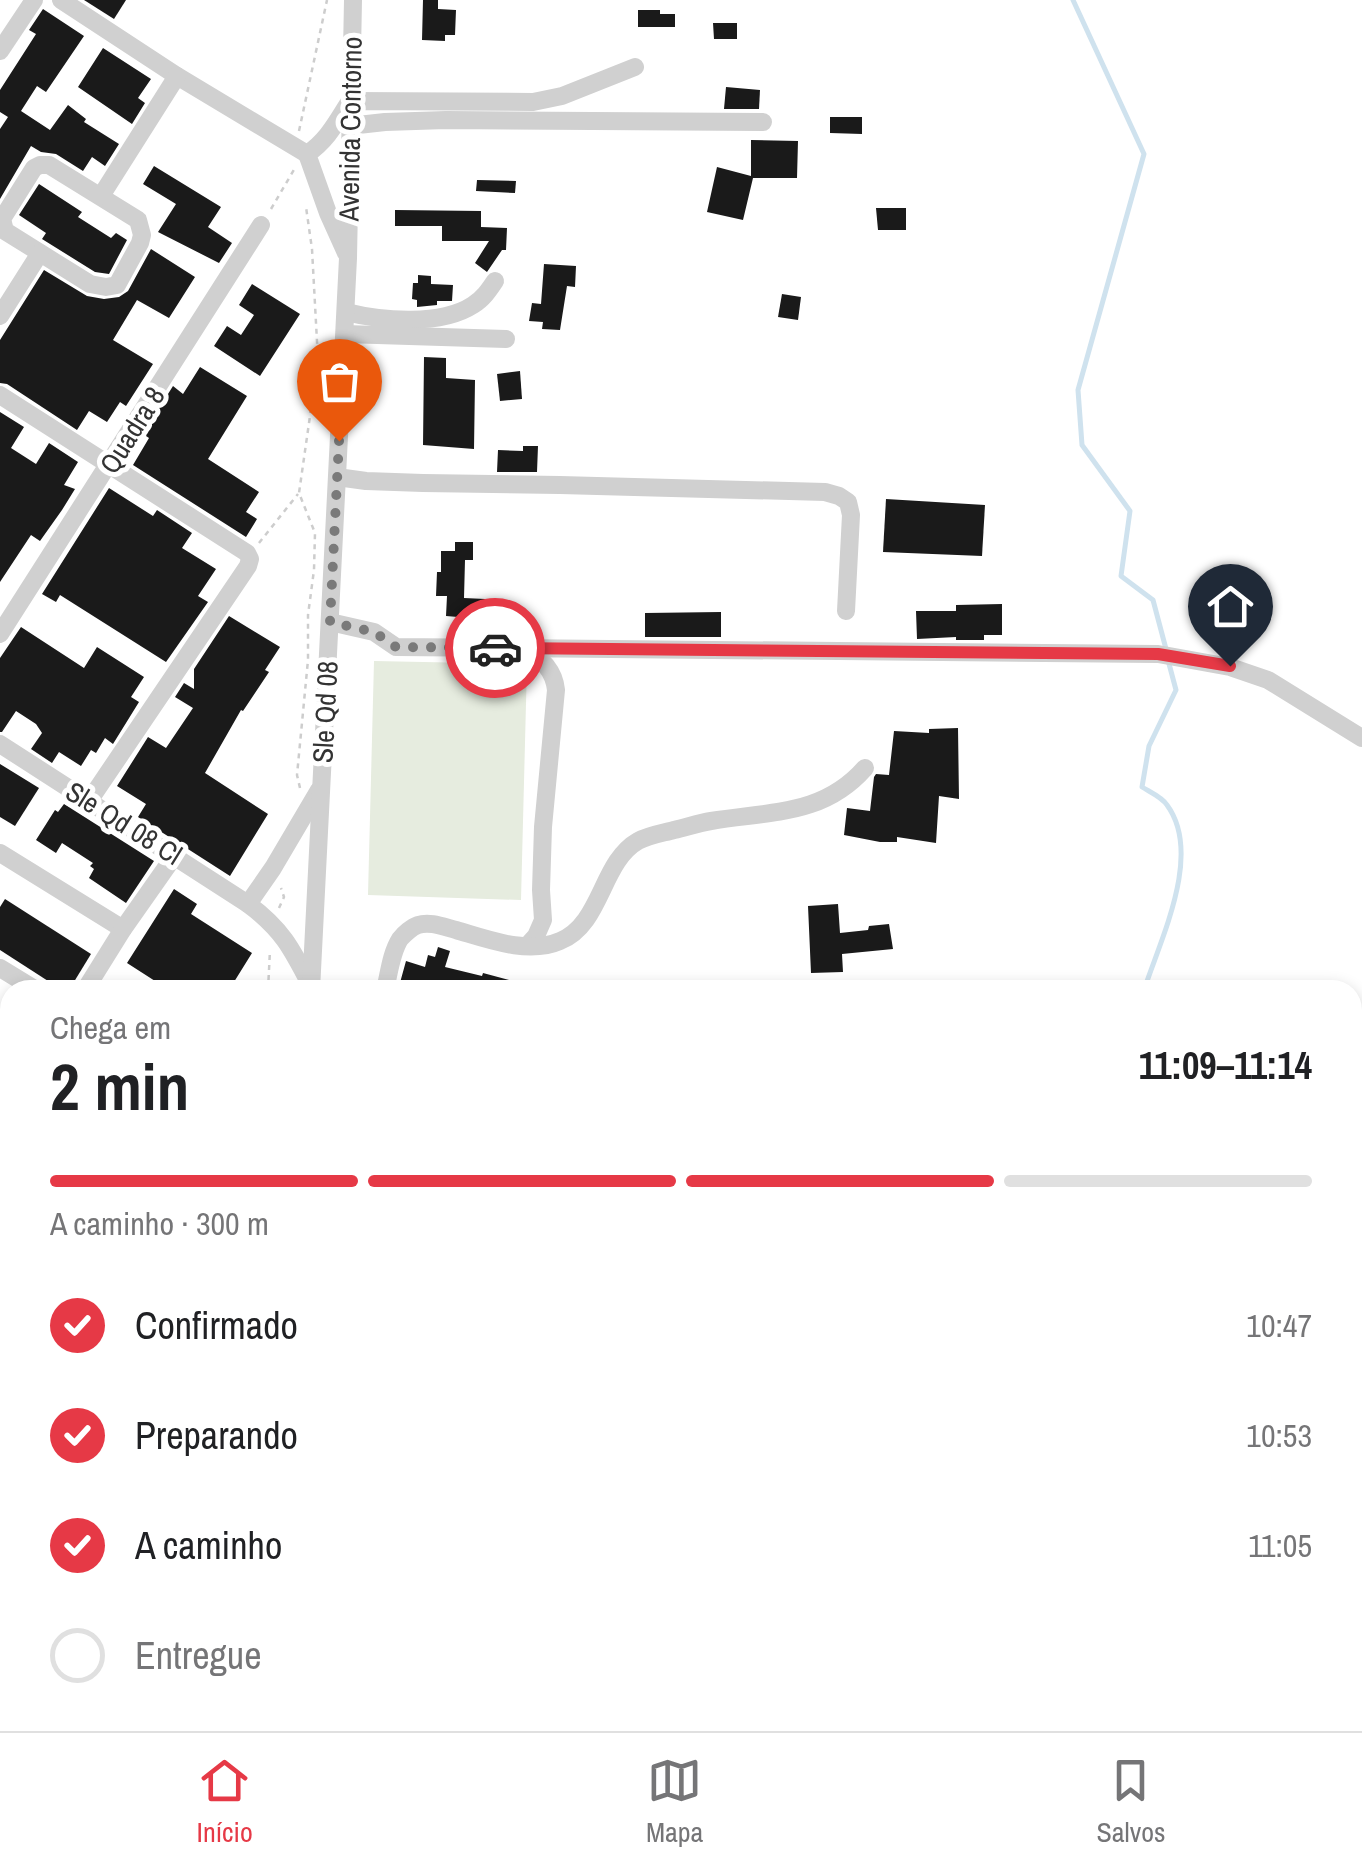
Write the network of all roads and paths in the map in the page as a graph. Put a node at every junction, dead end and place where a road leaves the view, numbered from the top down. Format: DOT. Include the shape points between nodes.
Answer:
graph roads {
  1 [pos="34,0"];
  2 [pos="61,0"];
  3 [pos="327,0"];
  4 [pos="353,0"];
  5 [pos="0,51"];
  6 [pos="635,67"];
  7 [pos="177,76"];
  8 [pos="350,100"];
  9 [pos="763,122"];
  10 [pos="349,126"];
  11 [pos="302,151"];
  12 [pos="101,196"];
  13 [pos="306,206"];
  14 [pos="261,225"];
  15 [pos="40,253"];
  16 [pos="348,258"];
  17 [pos="496,281"];
  18 [pos="346,312"];
  19 [pos="0,316"];
  20 [pos="344,334"];
  21 [pos="506,339"];
  22 [pos="0,395"];
  23 [pos="109,466"];
  24 [pos="337,477"];
  25 [pos="299,493"];
  26 [pos="249,556"];
  27 [pos="846,611"];
  28 [pos="330,622"];
  29 [pos="0,634"];
  30 [pos="526,648"];
  31 [pos="1362,738"];
  32 [pos="0,744"];
  33 [pos="866,768"];
  34 [pos="322,786"];
  35 [pos="89,801"];
  36 [pos="306,815"];
  37 [pos="0,853"];
  38 [pos="175,855"];
  39 [pos="248,904"];
  40 [pos="123,929"];
  41 [pos="528,946"];
  42 [pos="91,980"];
  43 [pos="310,980"];
  44 [pos="315,980"];
  45 [pos="387,980"];
  1 -- 5 [label="street"];
  2 -- 7 [label="street"];
  3 -- 11 [label="path"];
  4 -- 8 [label="street, Avenida Contorno"];
  6 -- 8 [label="street" via="533,102"];
  7 -- 11 [label="street"];
  7 -- 12 [label="street"];
  8 -- 10 [label="street, Avenida Contorno"];
  8 -- 11 [label="street" via="328,136"];
  9 -- 10 [label="street" via="446,120"];
  10 -- 16 [label="street, Avenida Contorno"];
  11 -- 14 [label="path"];
  11 -- 16 [label="street"];
  12 -- 15 [label="street" via="48,165 34,168 2,224"];
  12 -- 15 [label="street" via="140,224 140,243 117,285 90,284"];
  13 -- 25 [label="path" via="318,360"];
  14 -- 23 [label="street, Quadra 8"];
  15 -- 19 [label="street"];
  16 -- 18 [label="street, Sle Qd 08"];
  17 -- 18 [label="street" via="483,298 454,314 385,319"];
  18 -- 20 [label="street, Sle Qd 08"];
  20 -- 21 [label="street"];
  20 -- 24 [label="street, Sle Qd 08"];
  22 -- 23 [label="street"];
  23 -- 26 [label="street"];
  23 -- 29 [label="street, Quadra 8"];
  24 -- 27 [label="street" via="824,492 848,502"];
  24 -- 28 [label="street, Sle Qd 08"];
  25 -- 26 [label="path"];
  25 -- 36 [label="path" via="315,533 298,775"];
  26 -- 35 [label="street"];
  28 -- 30 [label="street" via="374,632 396,647"];
  28 -- 34 [label="street, Sle Qd 08"];
  30 -- 31 [label="street" via="1158,654 1268,680"];
  30 -- 41 [label="street" via="554,677 556,690 543,827 543,920"];
  32 -- 35 [label="street, Sle Qd 08 Cl"];
  33 -- 41 [label="street" via="852,784 812,805 641,839 628,848 577,932 555,944"];
  34 -- 36 [label="street"];
  34 -- 44 [label="street, Sle Qd 08"];
  35 -- 38 [label="street, Sle Qd 08 Cl"];
  36 -- 39 [label="street"];
  37 -- 40 [label="street"];
  38 -- 39 [label="street, Sle Qd 08 Cl"];
  38 -- 40 [label="street"];
  39 -- 43 [label="street, Sle Qd 08 Cl" via="272,922"];
  40 -- 42 [label="street"];
  41 -- 45 [label="street" via="418,925 398,942"];
}
